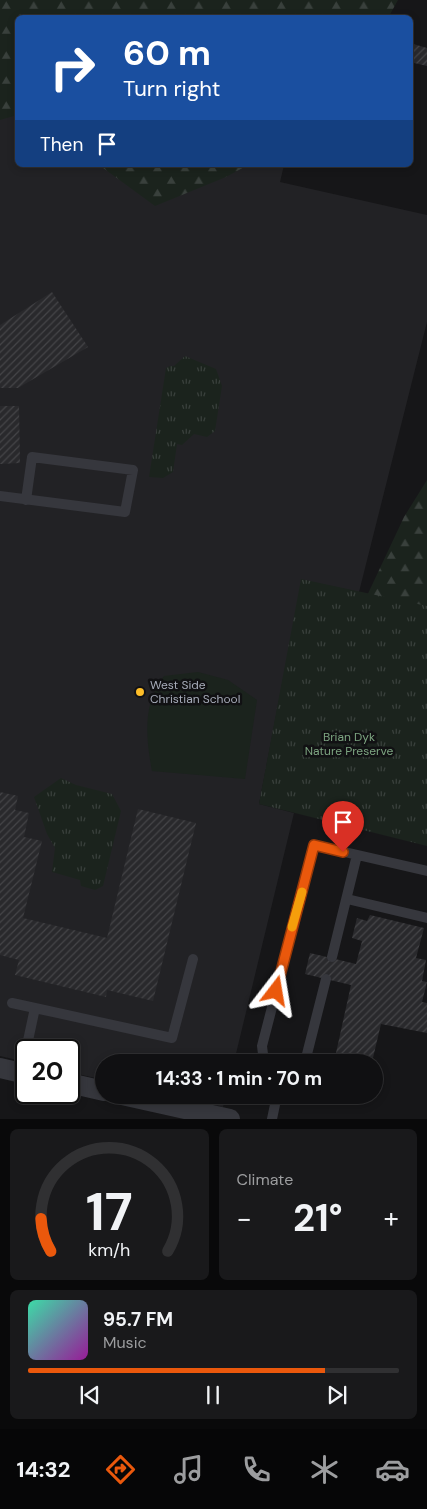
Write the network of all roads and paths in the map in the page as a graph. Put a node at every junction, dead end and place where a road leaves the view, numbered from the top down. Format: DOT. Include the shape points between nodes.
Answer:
graph roads {
  1 [pos="0,496"];
  2 [pos="26,500"];
  3 [pos="357,855"];
  4 [pos="427,872"];
  5 [pos="347,899"];
  6 [pos="427,918"];
  7 [pos="332,957"];
  8 [pos="193,959"];
  9 [pos="326,979"];
  10 [pos="12,1003"];
  11 [pos="35,1008"];
  12 [pos="30,1039"];
  13 [pos="263,1054"];
  14 [pos="307,1054"];
  15 [pos="0,1068"];
  16 [pos="15,1071"];
  17 [pos="80,1086"];
  18 [pos="95,1089"];
  19 [pos="162,1104"];
  20 [pos="275,1104"];
  21 [pos="230,1119"];
  22 [pos="272,1119"];
  1 -- 2 [label="lane"];
  2 -- 2 [label="lane" via="126,512 132,470 32,457"];
  3 -- 4 [label="lane"];
  3 -- 5 [label="lane"];
  3 -- 13 [label="lane" via="314,845 262,1046"];
  5 -- 6 [label="lane"];
  5 -- 7 [label="lane"];
  8 -- 11 [label="lane" via="172,1038"];
  9 -- 14 [label="lane"];
  10 -- 11 [label="lane"];
  11 -- 12 [label="lane"];
  15 -- 16 [label="street"];
  17 -- 18 [label="street"];
  19 -- 21 [label="street"];
  20 -- 22 [label="lane"];
}
